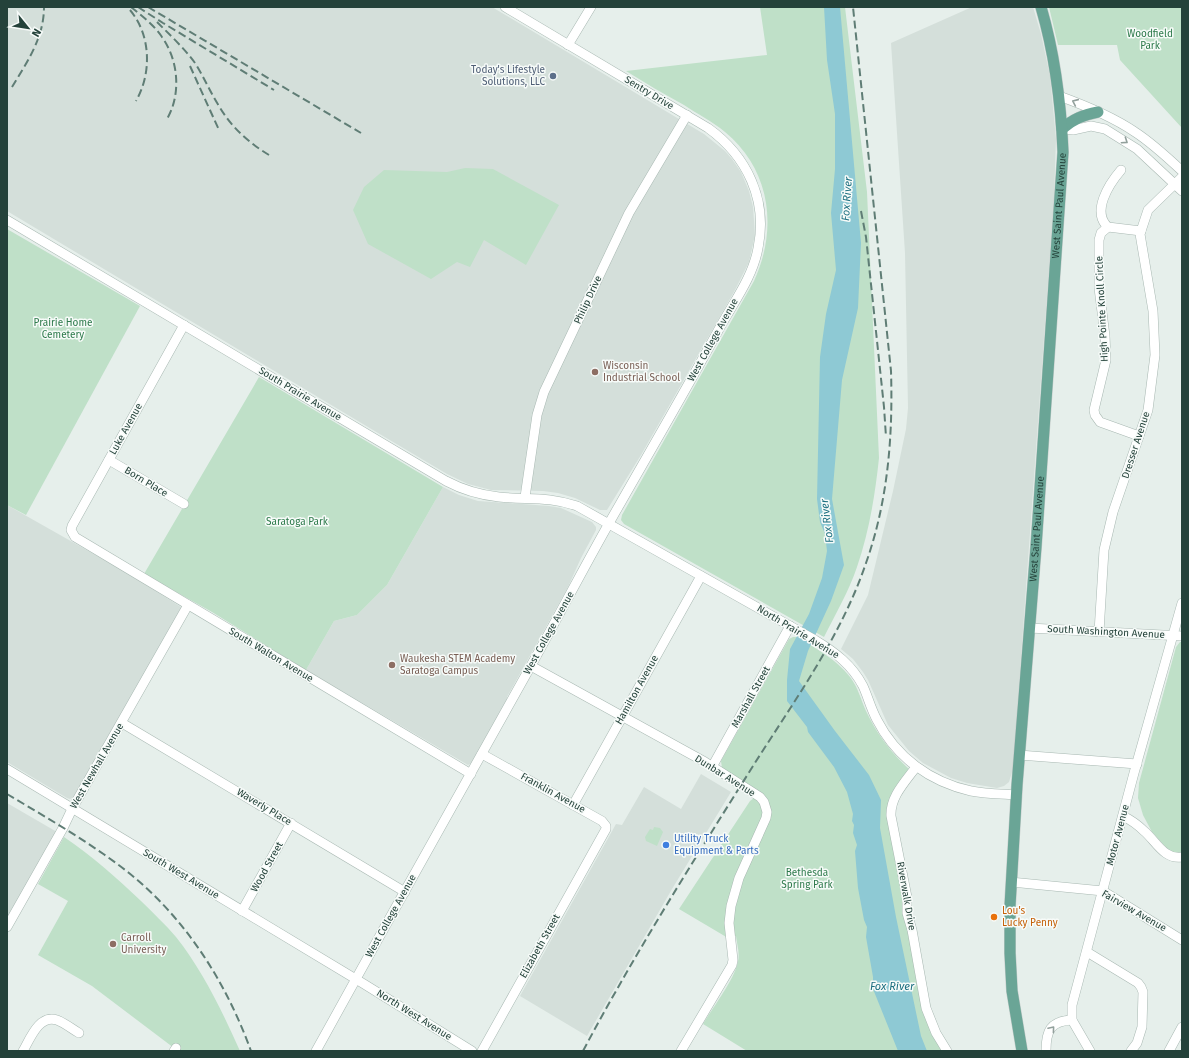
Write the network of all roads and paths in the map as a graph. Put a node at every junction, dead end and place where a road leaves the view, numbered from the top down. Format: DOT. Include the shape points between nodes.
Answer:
graph roads {
  1 [pos="506,7"];
  2 [pos="591,7"];
  3 [pos="1041,7"];
  4 [pos="568,45"];
  5 [pos="1059,96"];
  6 [pos="1098,112"];
  7 [pos="687,115"];
  8 [pos="1116,121"];
  9 [pos="1062,129"];
  10 [pos="1111,133"];
  11 [pos="1121,170"];
  12 [pos="1182,171"];
  13 [pos="1182,177"];
  14 [pos="1175,184"];
  15 [pos="1182,191"];
  16 [pos="759,209"];
  17 [pos="7,220"];
  18 [pos="1108,227"];
  19 [pos="1141,231"];
  20 [pos="184,325"];
  21 [pos="1139,436"];
  22 [pos="109,460"];
  23 [pos="525,497"];
  24 [pos="184,504"];
  25 [pos="609,523"];
  26 [pos="72,534"];
  27 [pos="701,576"];
  28 [pos="1182,603"];
  29 [pos="188,605"];
  30 [pos="1029,628"];
  31 [pos="794,629"];
  32 [pos="1099,632"];
  33 [pos="1178,636"];
  34 [pos="531,666"];
  35 [pos="622,716"];
  36 [pos="122,723"];
  37 [pos="482,754"];
  38 [pos="1019,755"];
  39 [pos="1137,764"];
  40 [pos="712,767"];
  41 [pos="916,767"];
  42 [pos="7,769"];
  43 [pos="470,774"];
  44 [pos="1017,795"];
  45 [pos="573,805"];
  46 [pos="72,809"];
  47 [pos="1123,816"];
  48 [pos="291,823"];
  49 [pos="599,842"];
  50 [pos="1182,857"];
  51 [pos="1011,882"];
  52 [pos="1103,891"];
  53 [pos="405,892"];
  54 [pos="242,911"];
  55 [pos="7,927"];
  56 [pos="1182,940"];
  57 [pos="1086,952"];
  58 [pos="356,979"];
  59 [pos="1072,1020"];
  60 [pos="1182,1027"];
  61 [pos="79,1033"];
  62 [pos="23,1051"];
  63 [pos="316,1051"];
  64 [pos="472,1051"];
  65 [pos="482,1051"];
  66 [pos="681,1051"];
  67 [pos="947,1051"];
  68 [pos="1022,1051"];
  69 [pos="1046,1051"];
  70 [pos="1090,1051"];
  71 [pos="1131,1051"];
  72 [pos="1170,1051"];
  1 -- 4 [label="street, Sentry Drive"];
  2 -- 4 [label="street"];
  3 -- 5 [label="main road, West Saint Paul Avenue" via="1053,51"];
  4 -- 7 [label="street, Sentry Drive"];
  6 -- 5 [label="street, one-way"];
  5 -- 9 [label="main road, West Saint Paul Avenue"];
  6 -- 8 [label="street"];
  6 -- 9 [label="main road" via="1079,116"];
  7 -- 16 [label="street, Sentry Drive" via="715,133 733,150 751,179"];
  7 -- 23 [label="street, Philip Drive" via="629,213 544,392 537,415"];
  8 -- 10 [label="street"];
  8 -- 12 [label="street" via="1147,140"];
  9 -- 10 [label="street" via="1095,126"];
  9 -- 30 [label="main road, West Saint Paul Avenue" via="1061,191"];
  10 -- 14 [label="street, one-way" via="1136,149"];
  11 -- 18 [label="street" via="1111,182 1102,207 1101,217"];
  13 -- 14 [label="street, Dresser Avenue"];
  14 -- 15 [label="street"];
  14 -- 19 [label="street, Dresser Avenue" via="1148,210"];
  16 -- 25 [label="street, West College Avenue" via="759,244 751,272"];
  17 -- 20 [label="street, South Prairie Avenue"];
  18 -- 19 [label="street"];
  18 -- 21 [label="street, High Pointe Knoll Circle" via="1101,233 1099,240 1099,288 1106,360 1094,410 1100,422"];
  19 -- 21 [label="street, Dresser Avenue" via="1153,311 1155,355 1148,410"];
  20 -- 22 [label="street, Luke Avenue"];
  20 -- 23 [label="street, South Prairie Avenue" via="449,483 482,495"];
  21 -- 32 [label="street, Dresser Avenue" via="1113,512 1104,550"];
  22 -- 24 [label="street, Born Place"];
  22 -- 26 [label="street, Luke Avenue" via="72,526"];
  23 -- 25 [label="street, South Prairie Avenue" via="565,502"];
  25 -- 27 [label="street, North Prairie Avenue"];
  25 -- 34 [label="street, West College Avenue"];
  26 -- 29 [label="street, South Walton Avenue"];
  27 -- 31 [label="street, North Prairie Avenue"];
  27 -- 35 [label="street, Hamilton Avenue"];
  28 -- 33 [label="street, Motor Avenue"];
  29 -- 36 [label="street, West Newhall Avenue"];
  29 -- 43 [label="street, South Walton Avenue"];
  30 -- 32 [label="street, South Washington Avenue"];
  30 -- 38 [label="main road, West Saint Paul Avenue"];
  31 -- 40 [label="street, Marshall Street"];
  31 -- 41 [label="street, North Prairie Avenue" via="835,652 854,671 884,731 896,748"];
  32 -- 33 [label="street, South Washington Avenue"];
  33 -- 39 [label="street, Motor Avenue"];
  34 -- 35 [label="street, Dunbar Avenue"];
  34 -- 37 [label="street, West College Avenue"];
  35 -- 40 [label="street, Dunbar Avenue"];
  35 -- 45 [label="street, Hamilton Avenue"];
  36 -- 46 [label="street, West Newhall Avenue"];
  36 -- 48 [label="street, Waverly Place"];
  37 -- 43 [label="street, West College Avenue"];
  37 -- 45 [label="street, Franklin Avenue"];
  38 -- 39 [label="street"];
  38 -- 44 [label="main road, West Saint Paul Avenue"];
  39 -- 47 [label="street, Motor Avenue"];
  40 -- 66 [label="street, Dunbar Avenue" via="760,797 766,806 766,818 734,893 729,923 732,964"];
  41 -- 44 [label="street, North Prairie Avenue" via="960,788"];
  41 -- 67 [label="street, Riverwalk Drive" via="891,805 891,816 926,1008"];
  42 -- 46 [label="street, South West Avenue"];
  43 -- 53 [label="street, West College Avenue"];
  44 -- 51 [label="main road, West Saint Paul Avenue"];
  45 -- 49 [label="street, Franklin Avenue" via="605,824 606,829"];
  46 -- 54 [label="street, South West Avenue"];
  46 -- 55 [label="street, West Newhall Avenue"];
  47 -- 50 [label="street" via="1144,830 1167,855"];
  47 -- 52 [label="street, Motor Avenue"];
  48 -- 53 [label="street, Waverly Place"];
  48 -- 54 [label="street, Wood Street"];
  49 -- 65 [label="street, Elizabeth Street"];
  51 -- 52 [label="street, Fairview Avenue"];
  51 -- 68 [label="main road, West Saint Paul Avenue" via="1010,953 1014,1003"];
  52 -- 56 [label="street, Fairview Avenue"];
  52 -- 57 [label="street, Motor Avenue"];
  53 -- 58 [label="street, West College Avenue"];
  54 -- 58 [label="street, South West Avenue"];
  57 -- 59 [label="street, Motor Avenue" via="1072,1005"];
  57 -- 71 [label="street" via="1138,983 1142,989 1142,1027 1137,1043"];
  58 -- 63 [label="street, West College Avenue"];
  58 -- 64 [label="street, North West Avenue"];
  69 -- 59 [label="street, one-way" via="1047,1034 1054,1025"];
  59 -- 70 [label="street"];
  60 -- 72 [label="street"];
  61 -- 62 [label="street" via="55,1019 46,1020 38,1025"];
}
